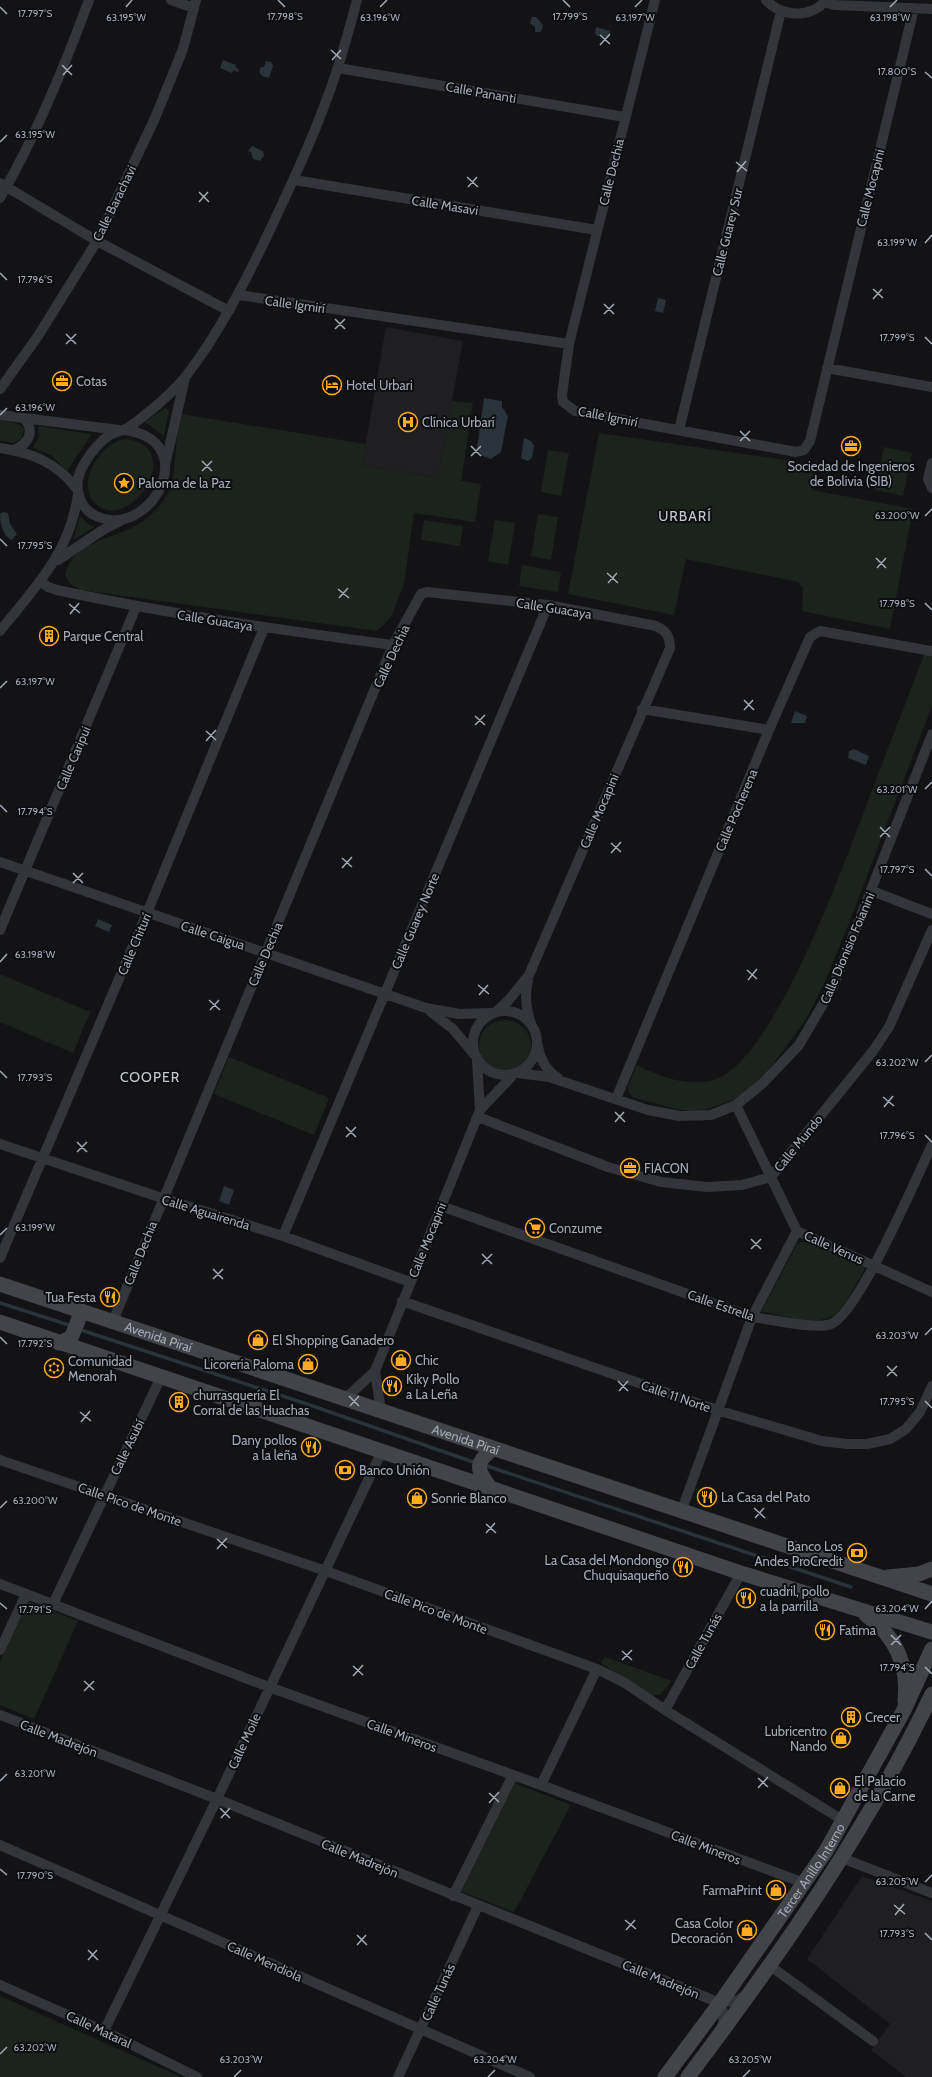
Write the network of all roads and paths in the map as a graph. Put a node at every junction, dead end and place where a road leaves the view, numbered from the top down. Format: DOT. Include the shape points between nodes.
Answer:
graph roads {
  1 [pos="89,0"];
  2 [pos="171,0"];
  3 [pos="357,0"];
  4 [pos="655,0"];
  5 [pos="766,0"];
  6 [pos="825,1"];
  7 [pos="195,4"];
  8 [pos="914,8"];
  9 [pos="932,9"];
  10 [pos="781,11"];
  11 [pos="338,68"];
  12 [pos="625,117"];
  13 [pos="294,180"];
  14 [pos="3,185"];
  15 [pos="0,198"];
  16 [pos="597,230"];
  17 [pos="97,241"];
  18 [pos="239,295"];
  19 [pos="229,311"];
  20 [pos="570,344"];
  21 [pos="827,368"];
  22 [pos="186,376"];
  23 [pos="932,387"];
  24 [pos="0,389"];
  25 [pos="0,415"];
  26 [pos="25,419"];
  27 [pos="123,430"];
  28 [pos="679,430"];
  29 [pos="0,448"];
  30 [pos="14,450"];
  31 [pos="166,461"];
  32 [pos="932,463"];
  33 [pos="932,488"];
  34 [pos="77,491"];
  35 [pos="128,518"];
  36 [pos="52,565"];
  37 [pos="40,581"];
  38 [pos="424,593"];
  39 [pos="548,606"];
  40 [pos="136,607"];
  41 [pos="264,628"];
  42 [pos="0,630"];
  43 [pos="394,645"];
  44 [pos="670,648"];
  45 [pos="932,651"];
  46 [pos="642,709"];
  47 [pos="769,730"];
  48 [pos="932,734"];
  49 [pos="0,862"];
  50 [pos="26,871"];
  51 [pos="872,891"];
  52 [pos="147,913"];
  53 [pos="932,914"];
  54 [pos="0,930"];
  55 [pos="932,930"];
  56 [pos="266,952"];
  57 [pos="529,975"];
  58 [pos="384,995"];
  59 [pos="426,1008"];
  60 [pos="494,1013"];
  61 [pos="532,1026"];
  62 [pos="537,1042"];
  63 [pos="476,1057"];
  64 [pos="516,1073"];
  65 [pos="564,1081"];
  66 [pos="616,1099"];
  67 [pos="736,1105"];
  68 [pos="479,1113"];
  69 [pos="0,1144"];
  70 [pos="932,1145"];
  71 [pos="43,1159"];
  72 [pos="771,1178"];
  73 [pos="162,1198"];
  74 [pos="441,1206"];
  75 [pos="798,1232"];
  76 [pos="283,1236"];
  77 [pos="0,1258"];
  78 [pos="874,1265"];
  79 [pos="410,1282"];
  80 [pos="0,1284"];
  81 [pos="932,1292"];
  82 [pos="402,1301"];
  83 [pos="752,1317"];
  84 [pos="113,1320"];
  85 [pos="78,1321"];
  86 [pos="0,1322"];
  87 [pos="59,1343"];
  88 [pos="375,1371"];
  89 [pos="161,1377"];
  90 [pos="932,1386"];
  91 [pos="346,1398"];
  92 [pos="717,1410"];
  93 [pos="381,1411"];
  94 [pos="480,1448"];
  95 [pos="382,1451"];
  96 [pos="0,1460"];
  97 [pos="462,1474"];
  98 [pos="486,1482"];
  99 [pos="104,1496"];
  100 [pos="681,1512"];
  101 [pos="932,1569"];
  102 [pos="326,1571"];
  103 [pos="741,1572"];
  104 [pos="880,1577"];
  105 [pos="0,1584"];
  106 [pos="26,1594"];
  107 [pos="932,1594"];
  108 [pos="53,1604"];
  109 [pos="858,1610"];
  110 [pos="932,1632"];
  111 [pos="932,1649"];
  112 [pos="0,1650"];
  113 [pos="597,1669"];
  114 [pos="269,1687"];
  115 [pos="932,1694"];
  116 [pos="932,1709"];
  117 [pos="665,1710"];
  118 [pos="904,1710"];
  119 [pos="0,1715"];
  120 [pos="920,1718"];
  121 [pos="513,1775"];
  122 [pos="540,1785"];
  123 [pos="217,1799"];
  124 [pos="844,1821"];
  125 [pos="0,1845"];
  126 [pos="826,1851"];
  127 [pos="842,1858"];
  128 [pos="804,1884"];
  129 [pos="932,1893"];
  130 [pos="818,1894"];
  131 [pos="453,1896"];
  132 [pos="478,1906"];
  133 [pos="159,1914"];
  134 [pos="769,1965"];
  135 [pos="0,1984"];
  136 [pos="753,1988"];
  137 [pos="720,2003"];
  138 [pos="420,2030"];
  139 [pos="104,2031"];
  140 [pos="716,2041"];
  141 [pos="874,2041"];
  142 [pos="197,2077"];
  143 [pos="398,2077"];
  144 [pos="530,2077"];
  145 [pos="664,2077"];
  146 [pos="688,2077"];
  1 -- 14 [label="street" via="41,118"];
  2 -- 7 [label="street"];
  3 -- 11 [label="street"];
  4 -- 12 [label="street, Calle Dechia"];
  5 -- 10 [label="street"];
  6 -- 8 [label="street" via="834,5"];
  6 -- 10 [label="street" via="804,13 792,14"];
  7 -- 17 [label="street, Calle Barachavi" via="182,49 155,118"];
  8 -- 9 [label="street"];
  8 -- 21 [label="street, Calle Mocapini"];
  10 -- 28 [label="street, Calle Guarey Sur"];
  11 -- 12 [label="street, Calle Pananti"];
  11 -- 13 [label="street"];
  12 -- 16 [label="street, Calle Dechia"];
  13 -- 16 [label="street, Calle Masavi"];
  13 -- 18 [label="street"];
  14 -- 15 [label="street"];
  14 -- 17 [label="street"];
  16 -- 20 [label="street, Calle Dechia"];
  17 -- 19 [label="street"];
  17 -- 24 [label="street, Calle Barachavi" via="38,336"];
  18 -- 19 [label="street"];
  18 -- 20 [label="street, Calle Igmirí"];
  19 -- 22 [label="street"];
  20 -- 28 [label="street, Calle Igmirí" via="562,395 563,402 569,408"];
  21 -- 23 [label="street"];
  21 -- 28 [label="street, Calle Igmirí" via="810,441 804,450 796,452"];
  22 -- 27 [label="street" via="146,414"];
  22 -- 31 [label="street"];
  25 -- 26 [label="street"];
  26 -- 27 [label="street"];
  26 -- 30 [label="street" via="29,424 29,437 26,443"];
  27 -- 31 [label="street" via="137,431 147,436 158,446"];
  27 -- 34 [label="street" via="110,435 93,451 78,476"];
  29 -- 30 [label="street"];
  30 -- 34 [label="street" via="36,456 53,465 66,474"];
  31 -- 35 [label="street" via="165,476 159,492 148,506"];
  32 -- 33 [label="street" via="928,479"];
  34 -- 35 [label="street" via="83,503 93,513 105,519"];
  34 -- 36 [label="street" via="76,513 70,532"];
  35 -- 36 [label="street" via="101,531"];
  36 -- 37 [label="street"];
  37 -- 40 [label="street, Calle Guacaya" via="57,590"];
  37 -- 42 [label="street"];
  38 -- 39 [label="street, Calle Guacaya"];
  38 -- 43 [label="street, Calle Dechia" via="421,594"];
  39 -- 44 [label="street, Calle Guacaya" via="656,626 667,634"];
  39 -- 58 [label="street, Calle Guarey Norte"];
  40 -- 41 [label="street, Calle Guacaya"];
  40 -- 50 [label="street, Calle Caripui"];
  41 -- 43 [label="street, Calle Guacaya"];
  41 -- 52 [label="street, Calle Chiturí"];
  43 -- 56 [label="street, Calle Dechia"];
  44 -- 46 [label="street, Calle Mocapini"];
  45 -- 47 [label="street, Calle Pocherena" via="820,631 814,633"];
  46 -- 47 [label="street"];
  46 -- 57 [label="street, Calle Mocapini"];
  47 -- 66 [label="street, Calle Pocherena"];
  48 -- 51 [label="street, Calle Dionisio Foianini"];
  49 -- 50 [label="street, Calle Caigua"];
  50 -- 52 [label="street, Calle Caigua"];
  50 -- 54 [label="street, Calle Caripui"];
  51 -- 53 [label="street"];
  51 -- 67 [label="street, Calle Dionisio Foianini" via="833,987 815,1020 799,1045 780,1067"];
  52 -- 56 [label="street, Calle Caigua"];
  52 -- 71 [label="street, Calle Chiturí"];
  55 -- 72 [label="street, Calle Mundo" via="889,1027 873,1051"];
  56 -- 58 [label="street, Calle Caigua"];
  56 -- 73 [label="street, Calle Dechia"];
  57 -- 60 [label="street, Calle Mocapini" via="508,1002"];
  57 -- 61 [label="street, Calle Mocapini" via="525,992 526,1010"];
  58 -- 59 [label="street, Calle Caigua"];
  58 -- 76 [label="street, Calle Guarey Norte"];
  59 -- 60 [label="street, Calle Caigua" via="459,1014"];
  59 -- 63 [label="street, Calle Caigua" via="453,1029"];
  60 -- 61 [label="street" via="516,1013"];
  60 -- 63 [label="street" via="477,1026 473,1046"];
  61 -- 62 [label="street"];
  62 -- 64 [label="street" via="532,1060"];
  62 -- 65 [label="street, Calle Dionisio Foianini" via="539,1054 545,1065 553,1075"];
  63 -- 64 [label="street" via="483,1067 492,1073"];
  63 -- 68 [label="street, Calle Mocapini"];
  64 -- 65 [label="street, Calle Dionisio Foianini"];
  64 -- 68 [label="street, Calle Mocapini"];
  65 -- 66 [label="street, Calle Dionisio Foianini"];
  66 -- 67 [label="street, Calle Dionisio Foianini" via="648,1110 680,1116 711,1115"];
  67 -- 72 [label="street, Calle Venus"];
  68 -- 72 [label="street, Calle Mundo" via="608,1167 661,1182 707,1187 742,1185"];
  68 -- 74 [label="street, Calle Mocapini"];
  69 -- 71 [label="street, Calle Aguairenda"];
  70 -- 78 [label="street, Calle Estrella"];
  71 -- 73 [label="street, Calle Aguairenda"];
  71 -- 77 [label="street, Calle Chiturí"];
  72 -- 75 [label="street, Calle Venus"];
  73 -- 76 [label="street, Calle Aguairenda"];
  73 -- 84 [label="street, Calle Dechia"];
  74 -- 79 [label="street, Calle Mocapini"];
  74 -- 83 [label="street, Calle Estrella"];
  75 -- 78 [label="street, Calle Venus"];
  75 -- 83 [label="street"];
  76 -- 79 [label="street, Calle Aguairenda"];
  78 -- 81 [label="street, Calle Venus"];
  78 -- 83 [label="street, Calle Estrella" via="842,1318 830,1325 806,1325"];
  79 -- 82 [label="street, Calle Mocapini"];
  80 -- 85 [label="main road, Avenida Piraí"];
  82 -- 88 [label="street, Calle Mocapini"];
  82 -- 92 [label="street, Calle 11 Norte"];
  83 -- 92 [label="street"];
  84 -- 85 [label="main road, Avenida Piraí"];
  84 -- 91 [label="main road, Avenida Piraí"];
  85 -- 87 [label="main road" via="65,1342"];
  86 -- 87 [label="main road"];
  87 -- 89 [label="main road"];
  88 -- 91 [label="street, Calle Mocapini"];
  88 -- 93 [label="street, Calle Mocapini"];
  89 -- 95 [label="main road"];
  89 -- 99 [label="street, Calle Asubí"];
  90 -- 92 [label="street, Calle 11 Norte" via="920,1412 906,1429 890,1439 867,1444 822,1441"];
  91 -- 93 [label="main road, Avenida Piraí"];
  92 -- 100 [label="street"];
  93 -- 94 [label="main road, Avenida Piraí"];
  94 -- 97 [label="main road" via="474,1461"];
  94 -- 98 [label="main road" via="479,1467"];
  94 -- 100 [label="main road, Avenida Piraí"];
  95 -- 97 [label="main road"];
  95 -- 102 [label="street, Calle Moile"];
  96 -- 99 [label="street, Calle Pico de Monte"];
  97 -- 98 [label="main road"];
  98 -- 103 [label="main road"];
  99 -- 102 [label="street, Calle Pico de Monte"];
  99 -- 108 [label="street, Calle Asubí"];
  100 -- 104 [label="main road, Avenida Piraí"];
  101 -- 104 [label="main road" via="900,1577"];
  102 -- 113 [label="street, Calle Pico de Monte"];
  102 -- 114 [label="street, Calle Moile"];
  103 -- 109 [label="main road"];
  103 -- 117 [label="street, Calle Tunás"];
  104 -- 107 [label="main road, Avenida Piraí"];
  105 -- 106 [label="street, Calle Mineros"];
  106 -- 108 [label="street, Calle Mineros"];
  106 -- 112 [label="street"];
  108 -- 114 [label="street, Calle Mineros"];
  109 -- 110 [label="main road"];
  109 -- 118 [label="main road" via="878,1623 893,1641 900,1656 907,1686"];
  111 -- 118 [label="main road, Tercer Anillo Interno"];
  113 -- 117 [label="street, Calle Pico de Monte" via="625,1683"];
  113 -- 122 [label="street"];
  114 -- 121 [label="street, Calle Mineros"];
  114 -- 123 [label="street, Calle Moile"];
  115 -- 120 [label="main road, Tercer Anillo Interno"];
  116 -- 120 [label="main road"];
  117 -- 124 [label="street, Calle Pico de Monte"];
  118 -- 124 [label="main road, Tercer Anillo Interno"];
  119 -- 123 [label="street, Calle Madrejón"];
  120 -- 127 [label="main road, Tercer Anillo Interno"];
  121 -- 122 [label="street, Calle Mineros"];
  121 -- 131 [label="street"];
  122 -- 128 [label="street, Calle Mineros"];
  123 -- 131 [label="street, Calle Madrejón"];
  123 -- 133 [label="street, Calle Moile"];
  124 -- 126 [label="main road, Tercer Anillo Interno"];
  125 -- 133 [label="street, Calle Mendiola"];
  126 -- 128 [label="main road, Tercer Anillo Interno"];
  126 -- 130 [label="main road" via="811,1888 812,1892"];
  127 -- 129 [label="street"];
  127 -- 130 [label="main road, Tercer Anillo Interno"];
  128 -- 137 [label="main road, Tercer Anillo Interno"];
  130 -- 134 [label="main road, Tercer Anillo Interno"];
  131 -- 132 [label="street, Calle Madrejón"];
  132 -- 137 [label="street, Calle Madrejón"];
  132 -- 138 [label="street, Calle Tunás"];
  133 -- 138 [label="street, Calle Mendiola"];
  133 -- 139 [label="street, Calle Moile"];
  134 -- 136 [label="main road, Tercer Anillo Interno"];
  134 -- 141 [label="street"];
  135 -- 139 [label="street, Calle Mataral"];
  136 -- 137 [label="street" via="738,2000"];
  136 -- 140 [label="main road, Tercer Anillo Interno"];
  137 -- 140 [label="street" via="724,2012 724,2022"];
  137 -- 145 [label="main road, Tercer Anillo Interno"];
  138 -- 143 [label="street, Calle Tunás"];
  138 -- 144 [label="street, Calle Mendiola"];
  139 -- 142 [label="street, Calle Mataral"];
  140 -- 146 [label="main road, Tercer Anillo Interno"];
}
